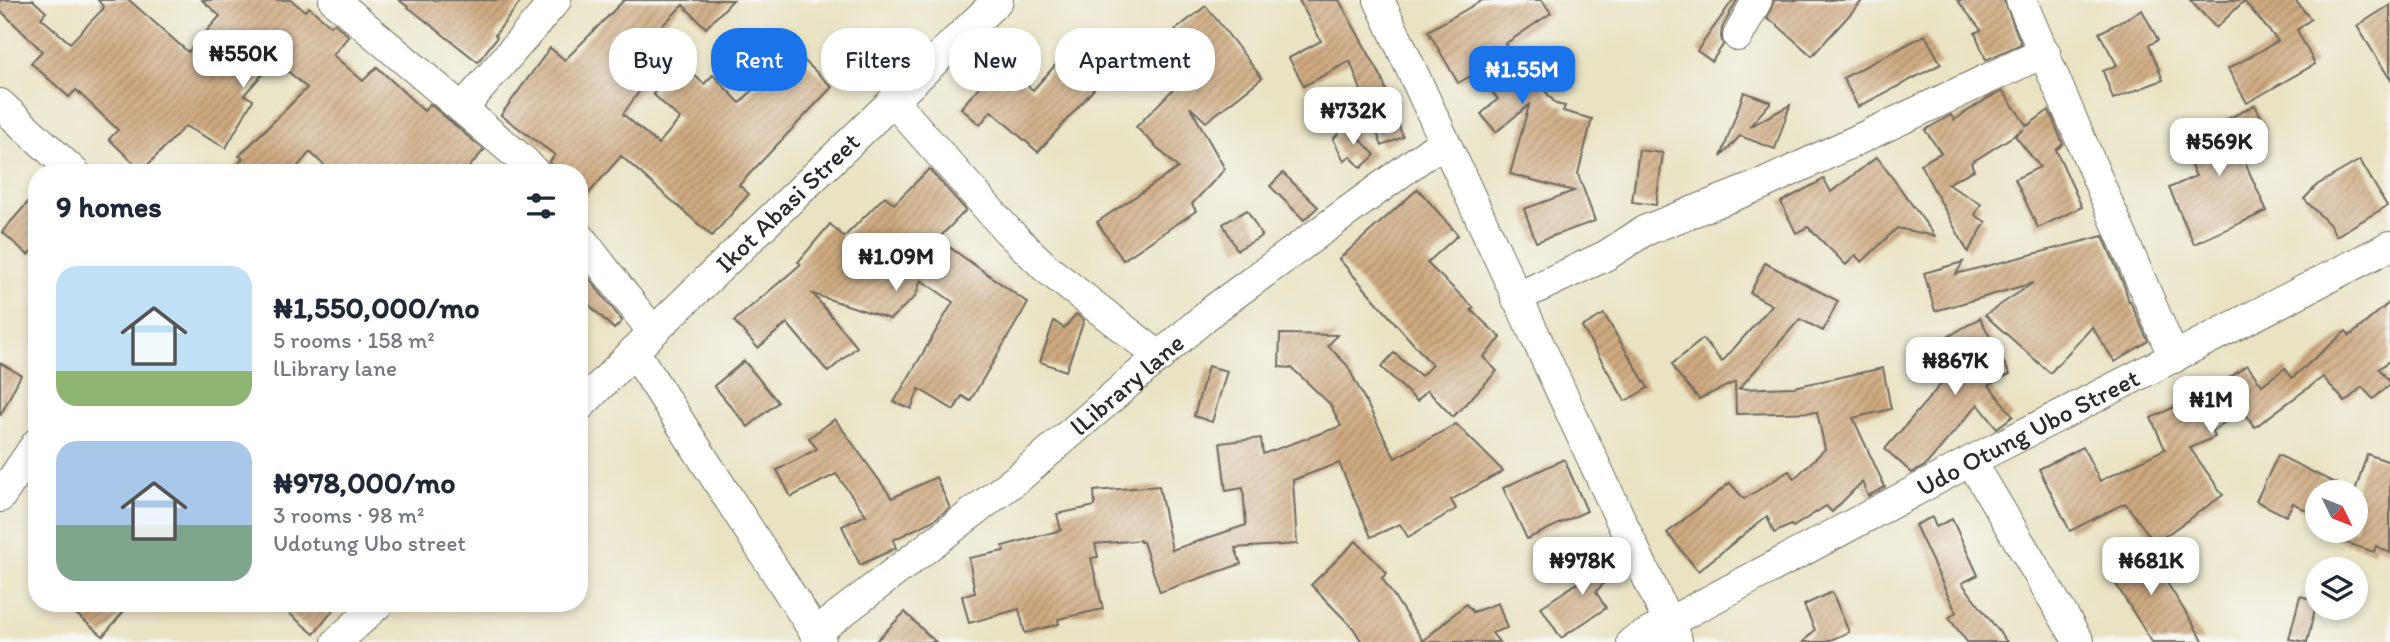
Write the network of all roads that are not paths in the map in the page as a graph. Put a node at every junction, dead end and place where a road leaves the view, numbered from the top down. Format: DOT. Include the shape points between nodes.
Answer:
graph roads {
  1 [pos="334,0"];
  2 [pos="556,0"];
  3 [pos="998,0"];
  4 [pos="1379,0"];
  5 [pos="1756,0"];
  6 [pos="2021,0"];
  7 [pos="1738,36"];
  8 [pos="2045,52"];
  9 [pos="893,101"];
  10 [pos="0,104"];
  11 [pos="462,110"];
  12 [pos="1444,141"];
  13 [pos="65,164"];
  14 [pos="527,164"];
  15 [pos="2390,246"];
  16 [pos="588,251"];
  17 [pos="1516,298"];
  18 [pos="644,342"];
  19 [pos="1160,356"];
  20 [pos="2174,358"];
  21 [pos="588,398"];
  22 [pos="28,456"];
  23 [pos="1971,461"];
  24 [pos="0,497"];
  25 [pos="369,612"];
  26 [pos="1673,633"];
  27 [pos="818,638"];
  28 [pos="337,642"];
  29 [pos="1632,642"];
  30 [pos="2079,642"];
  1 -- 11 [label="street"];
  2 -- 11 [label="street"];
  3 -- 9 [label="street, Ikot Abasi Street"];
  4 -- 12 [label="street"];
  5 -- 7 [label="street"];
  6 -- 8 [label="street"];
  8 -- 17 [label="street" via="1763,184 1644,230 1607,255"];
  8 -- 20 [label="street"];
  9 -- 18 [label="street, Ikot Abasi Street"];
  9 -- 19 [label="street" via="1047,269"];
  10 -- 13 [label="street"];
  11 -- 14 [label="street"];
  12 -- 17 [label="street"];
  12 -- 19 [label="street, lLibrary lane" via="1213,310"];
  15 -- 20 [label="street, Udo Otung Ubo Street"];
  16 -- 18 [label="street"];
  17 -- 26 [label="street"];
  18 -- 21 [label="street, Ikot Abasi Street"];
  18 -- 27 [label="street"];
  19 -- 27 [label="street, lLibrary lane" via="1022,475"];
  20 -- 23 [label="street, Udo Otung Ubo Street"];
  22 -- 24 [label="street"];
  23 -- 26 [label="street, Udo Otung Ubo Street"];
  23 -- 30 [label="street"];
  25 -- 28 [label="street"];
  26 -- 29 [label="street, Udo Otung Ubo Street"];
}
